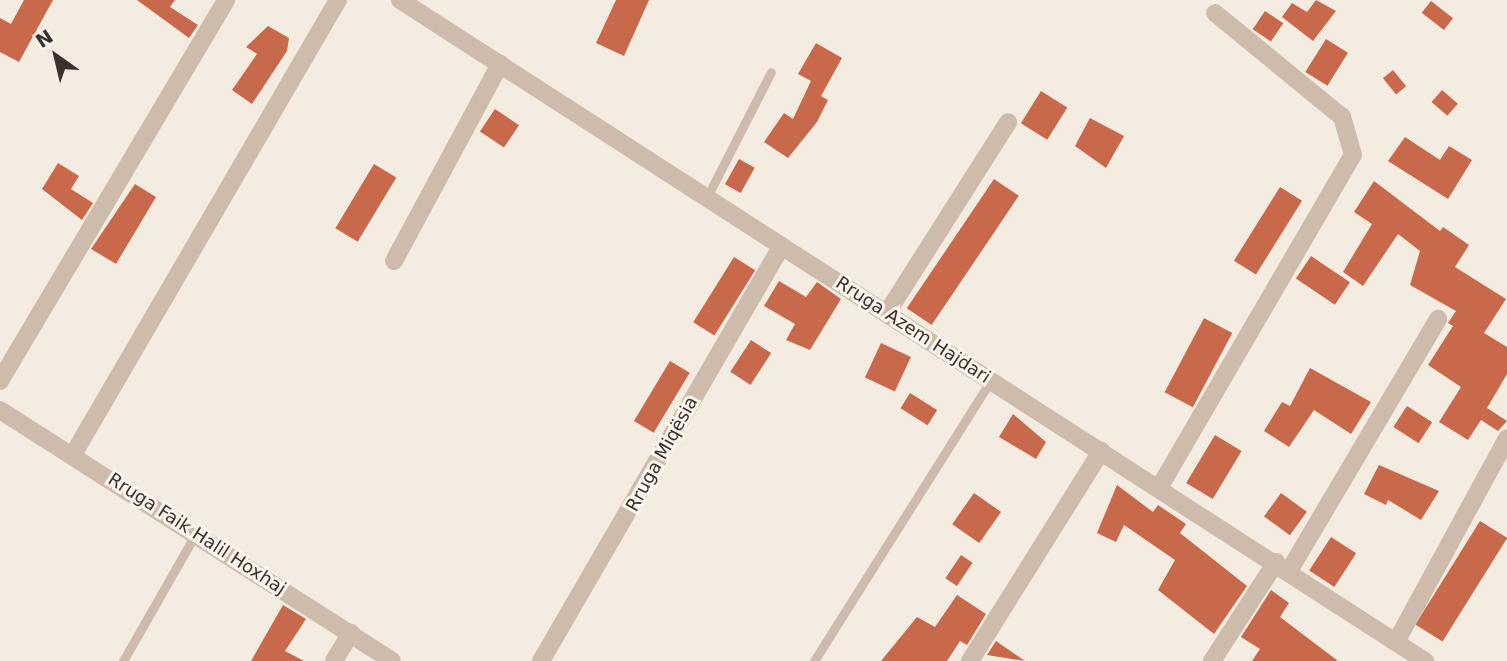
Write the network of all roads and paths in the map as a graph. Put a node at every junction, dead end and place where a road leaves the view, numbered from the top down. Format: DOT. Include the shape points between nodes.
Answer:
graph roads {
  1 [pos="226,0"];
  2 [pos="338,0"];
  3 [pos="400,0"];
  4 [pos="1215,13"];
  5 [pos="500,64"];
  6 [pos="771,72"];
  7 [pos="1007,122"];
  8 [pos="707,197"];
  9 [pos="782,246"];
  10 [pos="394,261"];
  11 [pos="887,313"];
  12 [pos="1437,319"];
  13 [pos="991,380"];
  14 [pos="0,382"];
  15 [pos="0,410"];
  16 [pos="1507,438"];
  17 [pos="1101,451"];
  18 [pos="74,453"];
  19 [pos="1159,488"];
  20 [pos="196,533"];
  21 [pos="1283,567"];
  22 [pos="351,633"];
  23 [pos="1395,642"];
  24 [pos="1421,660"];
  25 [pos="124,661"];
  26 [pos="334,661"];
  27 [pos="392,661"];
  28 [pos="541,661"];
  29 [pos="814,661"];
  30 [pos="970,661"];
  31 [pos="1212,661"];
  1 -- 14 [label="street"];
  2 -- 18 [label="street"];
  3 -- 5 [label="street, Rruga Azem Hajdari"];
  4 -- 19 [label="street" via="1342,117 1353,155"];
  5 -- 8 [label="street, Rruga Azem Hajdari"];
  5 -- 10 [label="street"];
  6 -- 8 [label="lane"];
  7 -- 11 [label="street"];
  8 -- 9 [label="street, Rruga Azem Hajdari"];
  9 -- 11 [label="street, Rruga Azem Hajdari"];
  9 -- 28 [label="street, Rruga Miqësia"];
  11 -- 13 [label="street, Rruga Azem Hajdari"];
  12 -- 21 [label="street"];
  13 -- 17 [label="street, Rruga Azem Hajdari"];
  13 -- 29 [label="lane"];
  15 -- 18 [label="street, Rruga Faik Halil Hoxhaj"];
  16 -- 23 [label="street"];
  17 -- 19 [label="street, Rruga Azem Hajdari"];
  17 -- 30 [label="street"];
  18 -- 20 [label="street, Rruga Faik Halil Hoxhaj"];
  19 -- 21 [label="street, Rruga Azem Hajdari"];
  20 -- 22 [label="street, Rruga Faik Halil Hoxhaj"];
  20 -- 25 [label="lane"];
  21 -- 23 [label="street, Rruga Azem Hajdari"];
  21 -- 31 [label="street"];
  22 -- 26 [label="street"];
  22 -- 27 [label="street, Rruga Faik Halil Hoxhaj"];
  23 -- 24 [label="street, Rruga Azem Hajdari"];
}
